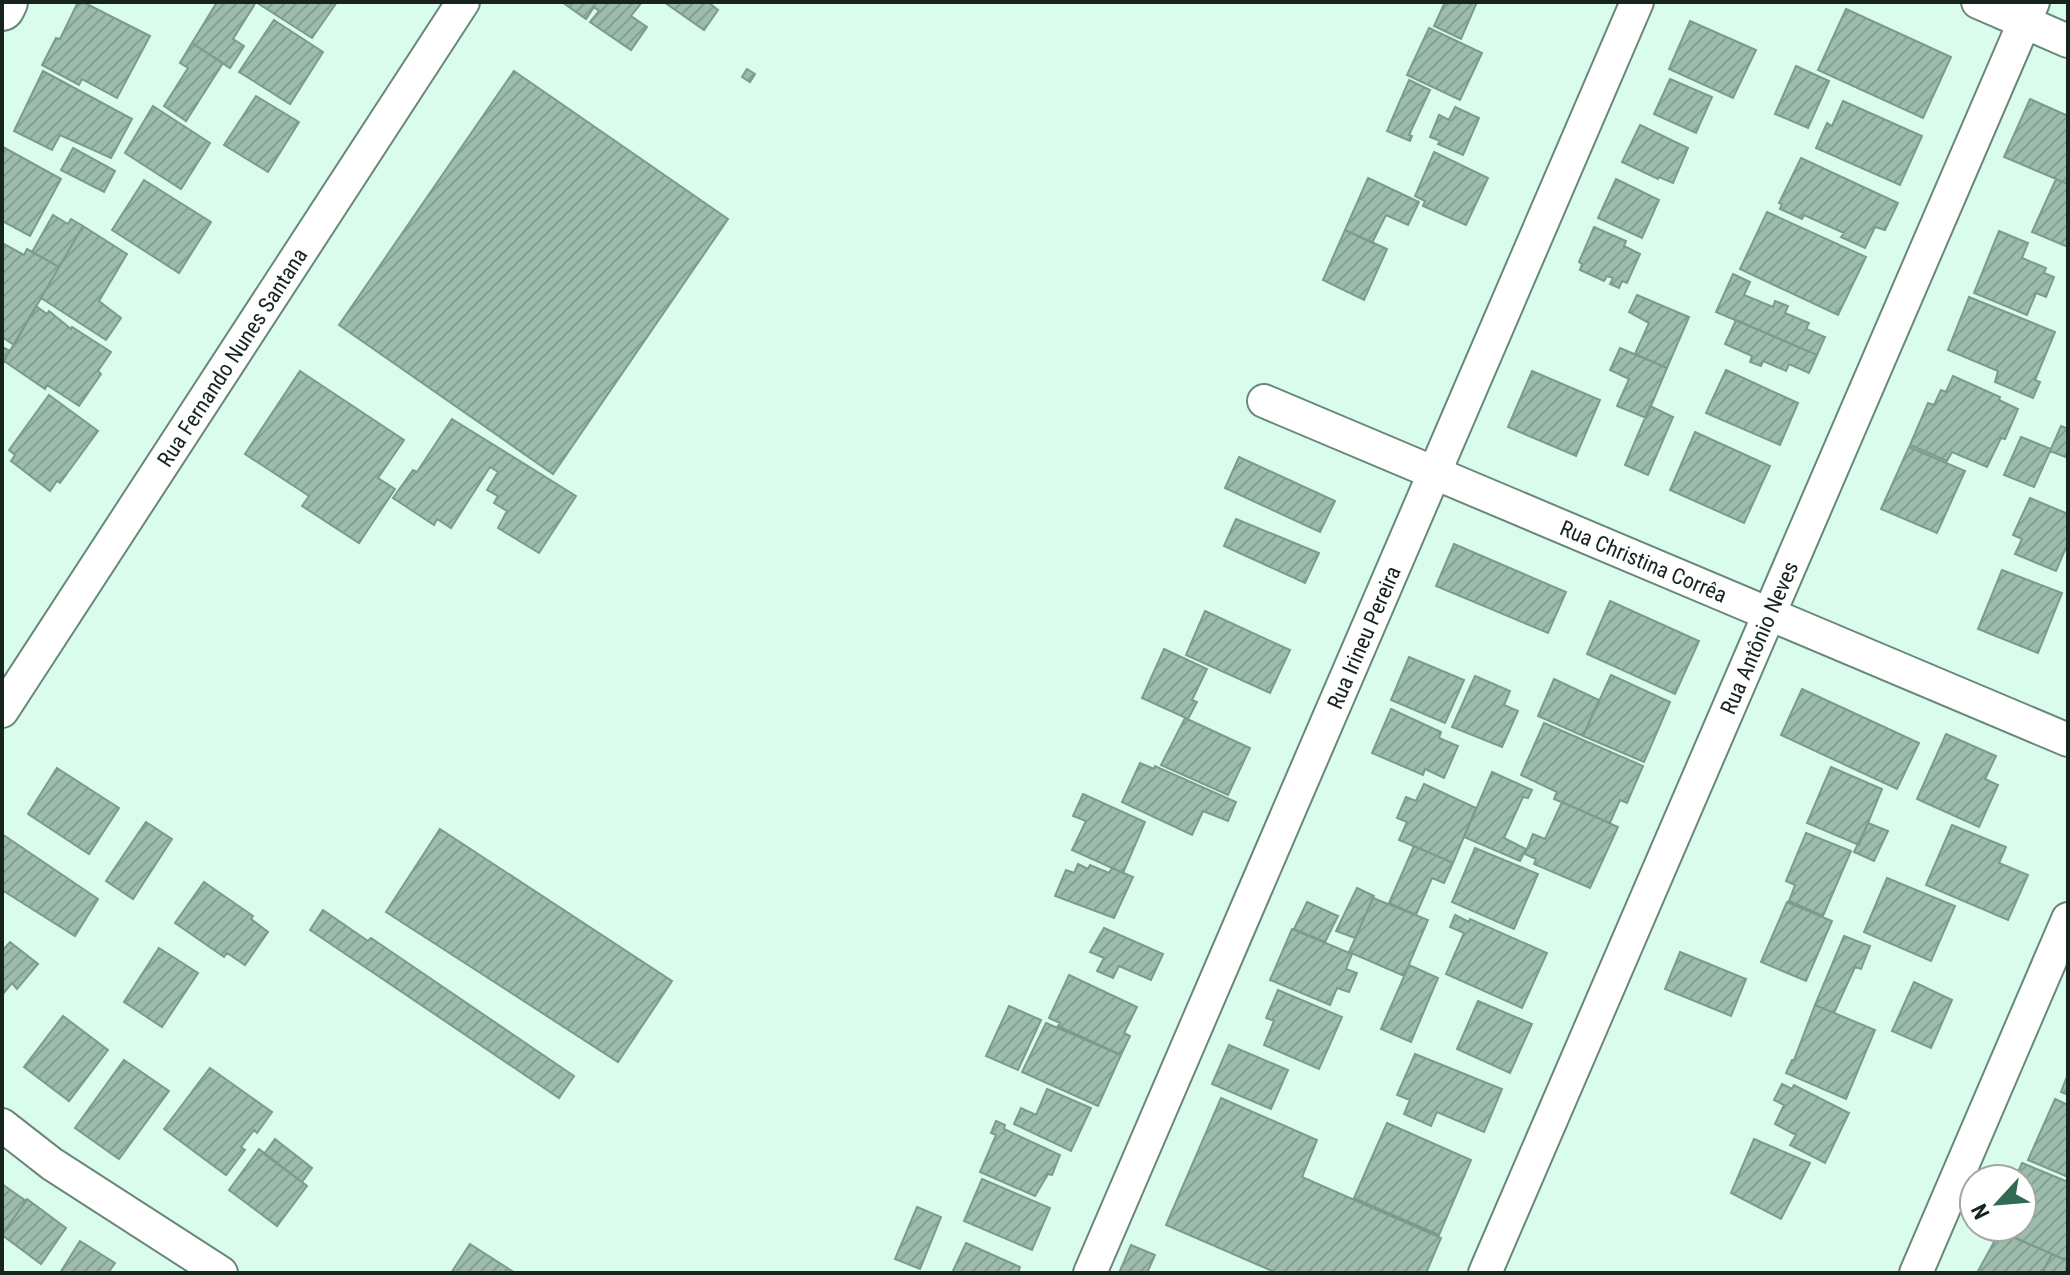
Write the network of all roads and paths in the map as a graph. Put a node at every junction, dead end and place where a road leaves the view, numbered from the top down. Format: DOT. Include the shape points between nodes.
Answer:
graph roads {
  1 [pos="5,2"];
  2 [pos="463,2"];
  3 [pos="1637,2"];
  4 [pos="1978,2"];
  5 [pos="2,8"];
  6 [pos="2029,12"];
  7 [pos="2068,41"];
  8 [pos="1264,401"];
  9 [pos="1434,473"];
  10 [pos="1769,614"];
  11 [pos="2,711"];
  12 [pos="2068,740"];
  13 [pos="2068,919"];
  14 [pos="2,1125"];
  15 [pos="221,1273"];
  16 [pos="1090,1273"];
  17 [pos="1485,1273"];
  18 [pos="1916,1273"];
  1 -- 5 [label="street"];
  2 -- 11 [label="street, Rua Fernando Nunes Santana"];
  3 -- 9 [label="street, Rua Irineu Pereira"];
  4 -- 6 [label="street"];
  6 -- 7 [label="street"];
  6 -- 10 [label="street, Rua Antônio Neves"];
  8 -- 9 [label="street, Rua Christina Corrêa"];
  9 -- 10 [label="street, Rua Christina Corrêa"];
  9 -- 16 [label="street, Rua Irineu Pereira"];
  10 -- 12 [label="street, Rua Christina Corrêa"];
  10 -- 17 [label="street, Rua Antônio Neves"];
  13 -- 18 [label="street"];
  14 -- 15 [label="street" via="52,1164"];
}
